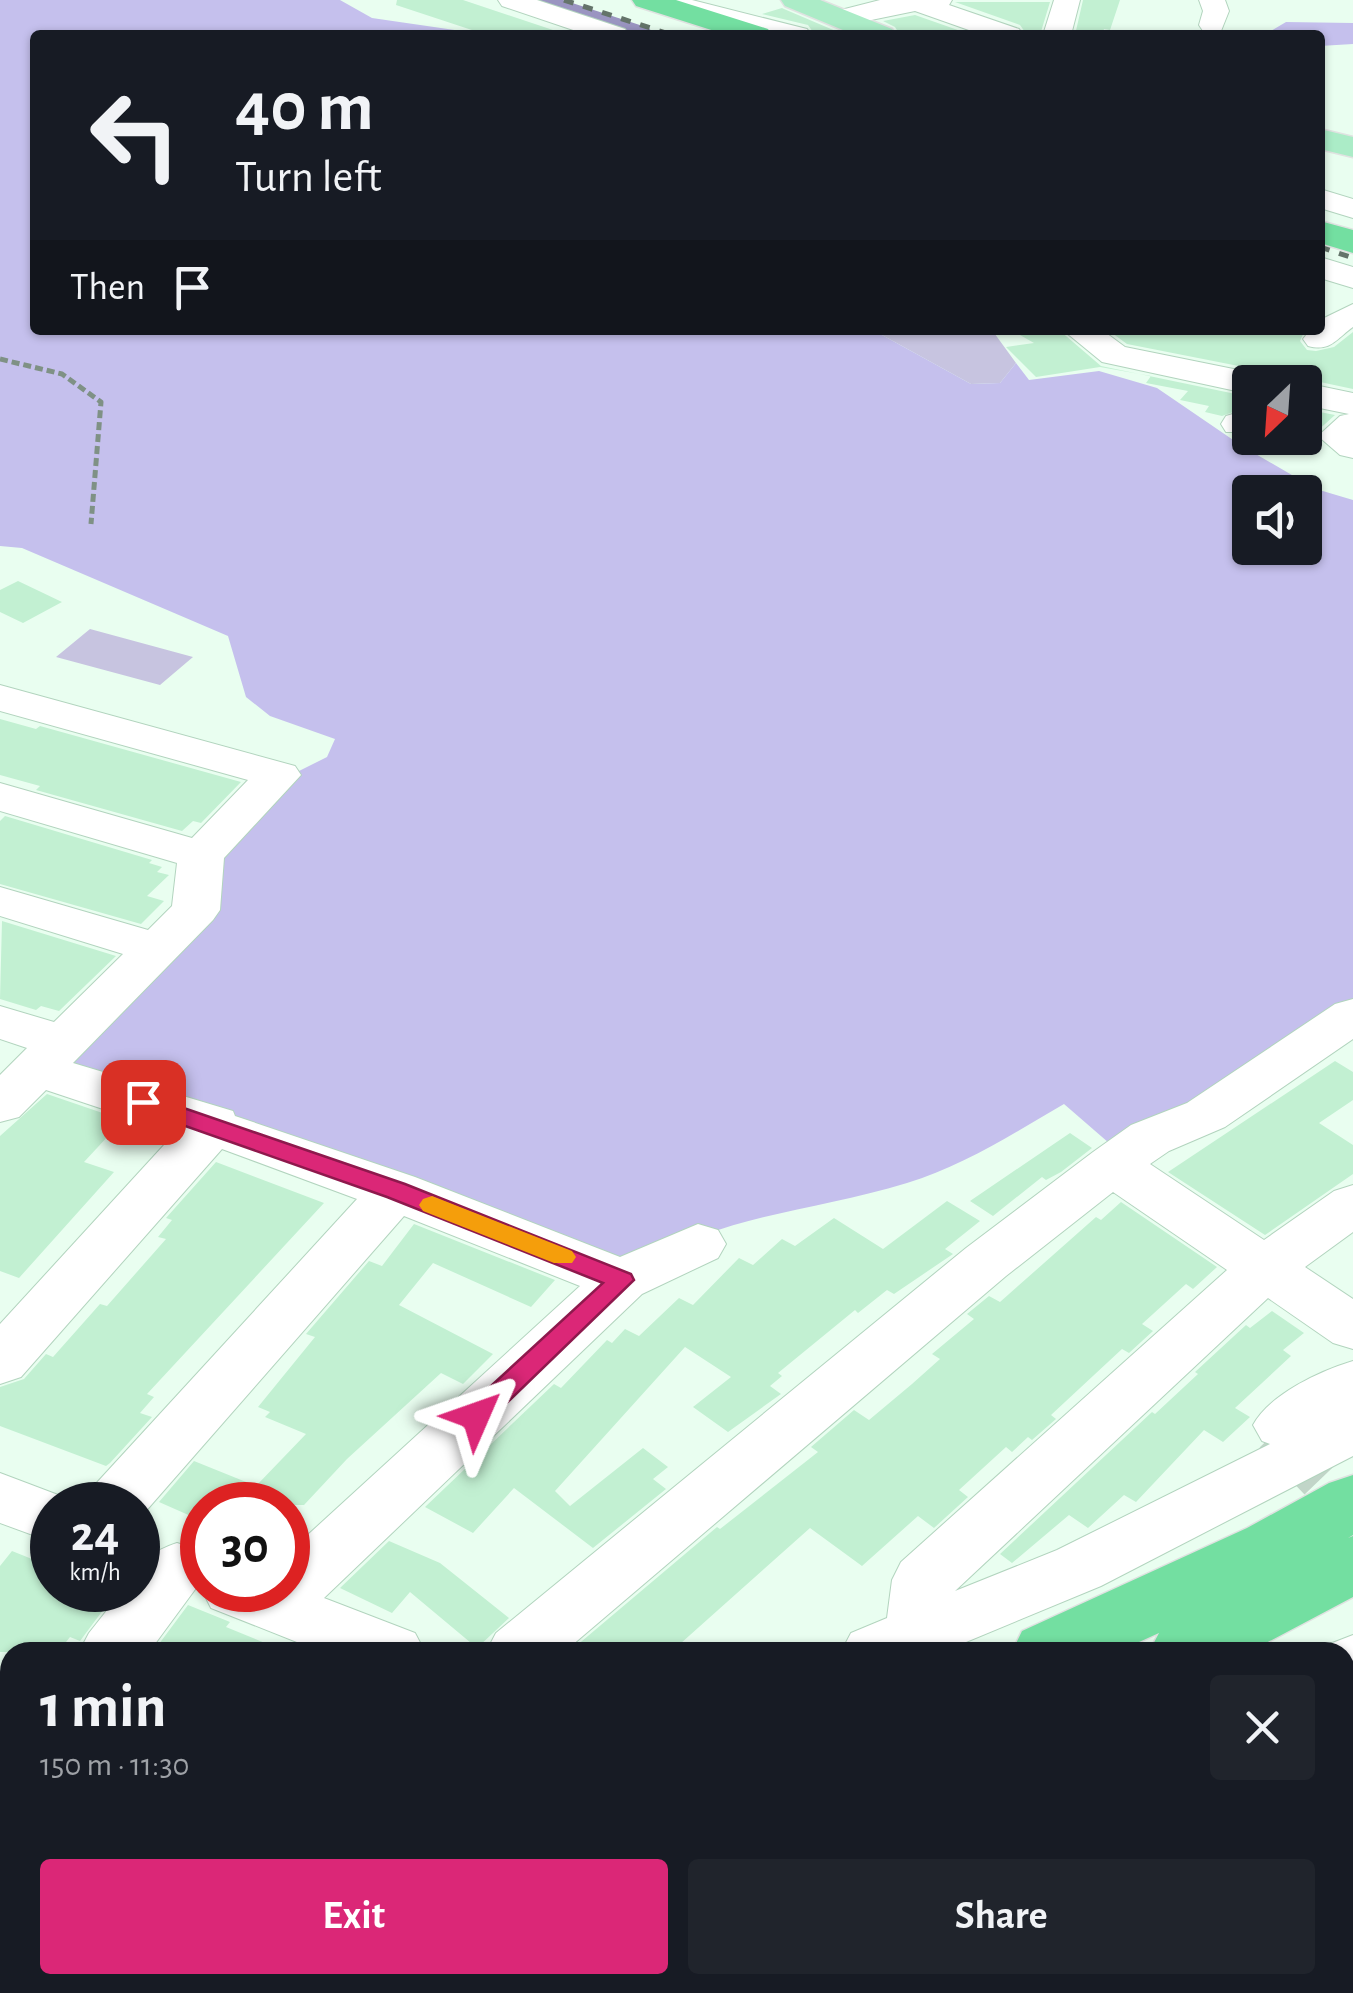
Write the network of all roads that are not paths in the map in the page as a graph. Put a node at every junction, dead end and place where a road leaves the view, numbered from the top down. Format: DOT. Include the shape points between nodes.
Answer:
graph roads {
  1 [pos="510,0"];
  2 [pos="661,0"];
  3 [pos="795,0"];
  4 [pos="1067,0"];
  5 [pos="928,2"];
  6 [pos="626,10"];
  7 [pos="842,18"];
  8 [pos="698,30"];
  9 [pos="732,30"];
  10 [pos="778,30"];
  11 [pos="870,30"];
  12 [pos="997,30"];
  13 [pos="1059,30"];
  14 [pos="1325,140"];
  15 [pos="1353,147"];
  16 [pos="1325,200"];
  17 [pos="1353,209"];
  18 [pos="1325,211"];
  19 [pos="1353,219"];
  20 [pos="1325,223"];
  21 [pos="1353,231"];
  22 [pos="1325,233"];
  23 [pos="1353,242"];
  24 [pos="1325,269"];
  25 [pos="1353,278"];
  26 [pos="1353,314"];
  27 [pos="1325,334"];
  28 [pos="1087,335"];
  29 [pos="1324,335"];
  30 [pos="1320,339"];
  31 [pos="1232,379"];
  32 [pos="1322,411"];
  33 [pos="1340,428"];
  34 [pos="0,698"];
  35 [pos="0,797"];
  36 [pos="201,855"];
  37 [pos="0,901"];
  38 [pos="158,949"];
  39 [pos="1353,1015"];
  40 [pos="0,1022"];
  41 [pos="33,1072"];
  42 [pos="214,1124"];
  43 [pos="1112,1164"];
  44 [pos="396,1190"];
  45 [pos="1353,1204"];
  46 [pos="698,1244"];
  47 [pos="1266,1267"];
  48 [pos="622,1280"];
  49 [pos="1353,1328"];
  50 [pos="0,1362"];
  51 [pos="1353,1383"];
  52 [pos="1283,1425"];
  53 [pos="1353,1430"];
  54 [pos="135,1482"];
  55 [pos="1353,1502"];
  56 [pos="310,1503"];
  57 [pos="1353,1564"];
  58 [pos="180,1598"];
  59 [pos="281,1612"];
  60 [pos="125,1642"];
  61 [pos="349,1642"];
  62 [pos="531,1642"];
  63 [pos="897,1642"];
  64 [pos="901,1642"];
  65 [pos="1070,1642"];
  66 [pos="1203,1642"];
  1 -- 6 [label="street"];
  2 -- 10 [label="street"];
  3 -- 7 [label="main road"];
  4 -- 13 [label="street"];
  5 -- 7 [label="street"];
  5 -- 12 [label="street"];
  6 -- 8 [label="highway"];
  6 -- 9 [label="highway"];
  7 -- 11 [label="main road"];
  14 -- 15 [label="main road"];
  16 -- 17 [label="street"];
  18 -- 19 [label="highway"];
  20 -- 21 [label="highway"];
  22 -- 23 [label="highway"];
  24 -- 25 [label="street"];
  26 -- 27 [label="street"];
  28 -- 31 [label="street" via="1114,355"];
  29 -- 30 [label="street"];
  32 -- 33 [label="street"];
  34 -- 36 [label="street" via="279,775"];
  35 -- 36 [label="street"];
  36 -- 38 [label="street" via="196,910"];
  37 -- 38 [label="street"];
  38 -- 41 [label="street"];
  39 -- 43 [label="street" via="1206,1115 1150,1138"];
  40 -- 41 [label="street"];
  41 -- 42 [label="street"];
  42 -- 44 [label="street"];
  42 -- 50 [label="street"];
  43 -- 47 [label="street"];
  43 -- 62 [label="street"];
  44 -- 48 [label="street"];
  44 -- 54 [label="street"];
  45 -- 47 [label="street"];
  46 -- 48 [label="street"];
  47 -- 49 [label="street"];
  47 -- 63 [label="street" via="924,1580"];
  48 -- 56 [label="street"];
  51 -- 52 [label="street"];
  53 -- 64 [label="street" via="1079,1568"];
  55 -- 65 [label="highway" via="1272,1548"];
  57 -- 66 [label="highway"];
  58 -- 60 [label="street"];
  59 -- 61 [label="street"];
}
